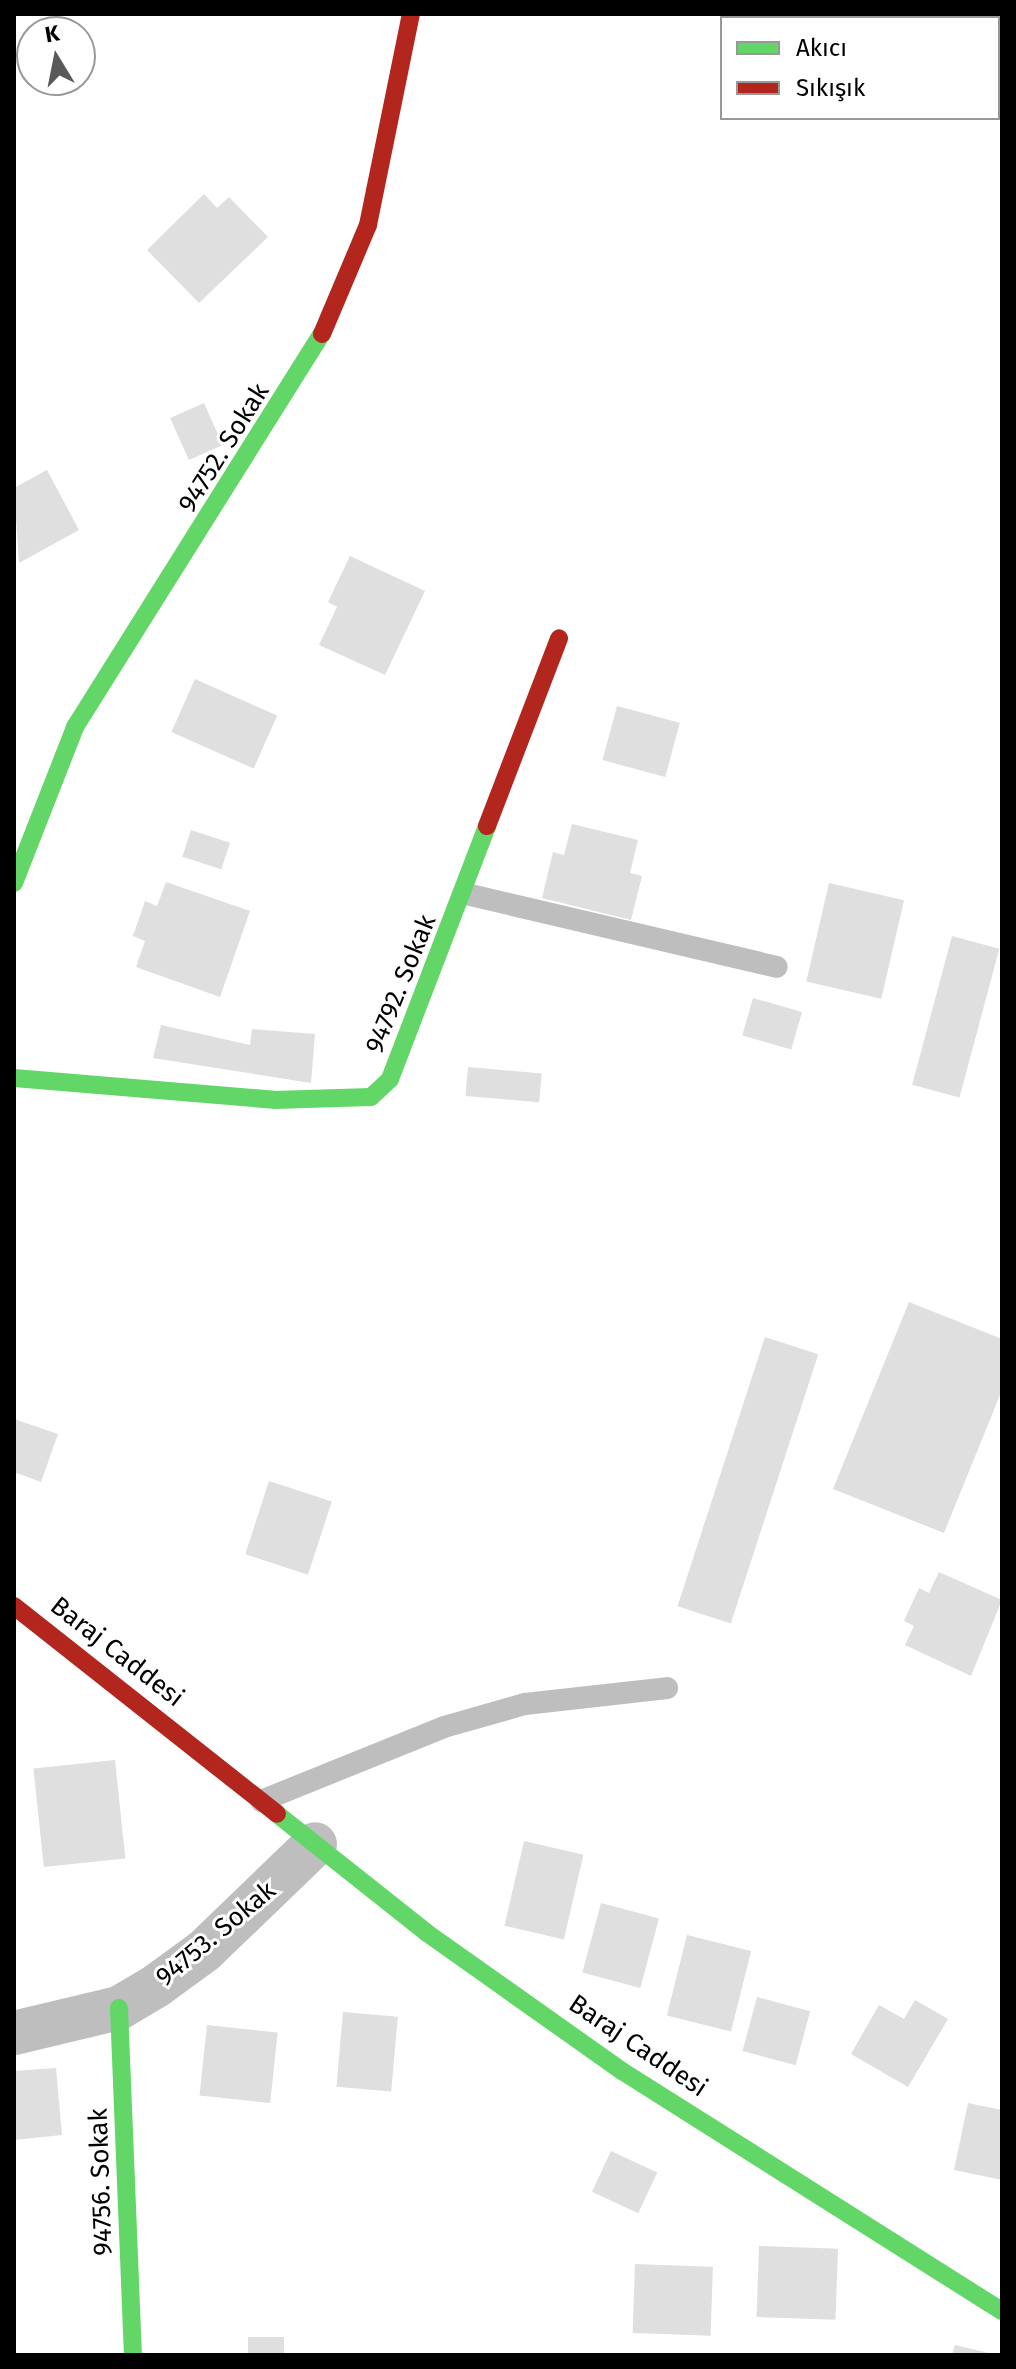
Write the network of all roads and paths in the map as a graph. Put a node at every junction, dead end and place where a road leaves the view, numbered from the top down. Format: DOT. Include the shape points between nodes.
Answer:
graph roads {
  1 [pos="411,14"];
  2 [pos="559,638"];
  3 [pos="14,883"];
  4 [pos="466,894"];
  5 [pos="777,967"];
  6 [pos="14,1078"];
  7 [pos="14,1606"];
  8 [pos="667,1688"];
  9 [pos="261,1801"];
  10 [pos="315,1844"];
  11 [pos="119,2008"];
  12 [pos="14,2033"];
  13 [pos="1002,2311"];
  14 [pos="133,2355"];
  1 -- 3 [label="street, 94752. Sokak" via="368,225 342,292 309,360 75,727"];
  2 -- 4 [label="street, 94792. Sokak"];
  4 -- 5 [label="lane"];
  4 -- 6 [label="street, 94792. Sokak" via="390,1079 371,1097 274,1100"];
  7 -- 9 [label="street, Baraj Caddesi"];
  8 -- 9 [label="lane" via="525,1704 444,1727"];
  9 -- 10 [label="street, Baraj Caddesi"];
  10 -- 11 [label="street, 94753. Sokak" via="204,1951"];
  10 -- 13 [label="street, Baraj Caddesi" via="622,2071"];
  11 -- 12 [label="street, 94753. Sokak"];
  11 -- 14 [label="street, 94756. Sokak"];
}
